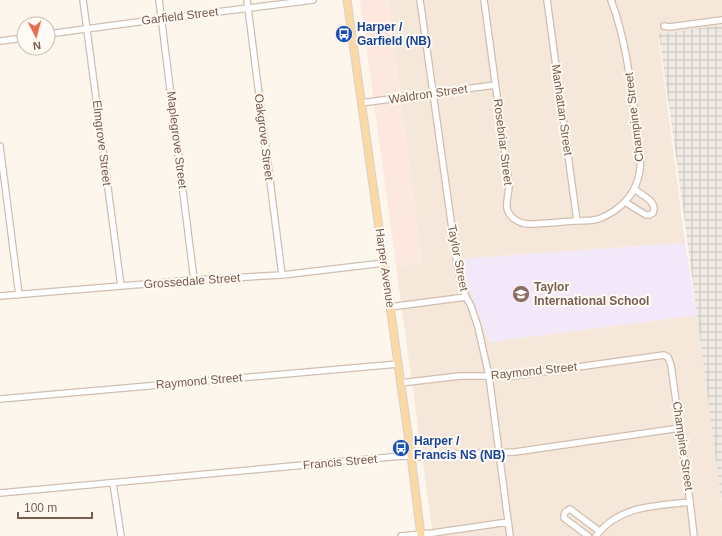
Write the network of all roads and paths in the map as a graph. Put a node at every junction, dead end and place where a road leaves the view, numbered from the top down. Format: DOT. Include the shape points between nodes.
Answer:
graph roads {
  1 [pos="83,0"];
  2 [pos="159,0"];
  3 [pos="247,0"];
  4 [pos="313,0"];
  5 [pos="347,0"];
  6 [pos="420,0"];
  7 [pos="484,0"];
  8 [pos="547,0"];
  9 [pos="611,0"];
  10 [pos="248,8"];
  11 [pos="161,19"];
  12 [pos="722,20"];
  13 [pos="664,26"];
  14 [pos="87,29"];
  15 [pos="56,33"];
  16 [pos="16,39"];
  17 [pos="0,41"];
  18 [pos="495,85"];
  19 [pos="433,94"];
  20 [pos="361,103"];
  21 [pos="0,146"];
  22 [pos="634,190"];
  23 [pos="625,202"];
  24 [pos="577,221"];
  25 [pos="384,263"];
  26 [pos="282,275"];
  27 [pos="194,280"];
  28 [pos="121,286"];
  29 [pos="19,295"];
  30 [pos="0,296"];
  31 [pos="466,297"];
  32 [pos="390,307"];
  33 [pos="668,357"];
  34 [pos="398,364"];
  35 [pos="489,376"];
  36 [pos="400,383"];
  37 [pos="0,399"];
  38 [pos="680,428"];
  39 [pos="499,453"];
  40 [pos="411,456"];
  41 [pos="114,483"];
  42 [pos="0,493"];
  43 [pos="690,502"];
  44 [pos="508,522"];
  45 [pos="598,534"];
  46 [pos="421,535"];
  47 [pos="121,536"];
  48 [pos="401,536"];
  49 [pos="510,536"];
  50 [pos="588,536"];
  51 [pos="694,536"];
  1 -- 14 [label="street, Elmgrove Street"];
  2 -- 11 [label="street, Maplegrove Street"];
  3 -- 10 [label="street, Oakgrove Street"];
  4 -- 10 [label="street, Garfield Street"];
  5 -- 20 [label="main road, Harper Avenue"];
  6 -- 19 [label="street, Taylor Street"];
  7 -- 18 [label="street, Rosebriar Street"];
  8 -- 24 [label="street, Manhattan Street"];
  9 -- 22 [label="street, Champine Street" via="630,76 640,151 640,170"];
  10 -- 11 [label="street, Garfield Street"];
  10 -- 26 [label="street, Oakgrove Street"];
  11 -- 14 [label="street, Garfield Street"];
  11 -- 27 [label="street, Maplegrove Street"];
  12 -- 13 [label="street"];
  14 -- 15 [label="street, Garfield Street"];
  14 -- 28 [label="street, Elmgrove Street"];
  16 -- 17 [label="street"];
  18 -- 19 [label="street, Waldron Street"];
  18 -- 24 [label="street, Rosebriar Street" via="509,185 508,210 516,221 524,224"];
  19 -- 20 [label="street, Waldron Street"];
  19 -- 31 [label="street, Taylor Street" via="457,264"];
  20 -- 25 [label="main road, Harper Avenue"];
  21 -- 29 [label="street"];
  22 -- 23 [label="street, Champine Street"];
  22 -- 23 [label="street" via="653,204 653,213 643,214"];
  23 -- 24 [label="street, Champine Street" via="603,218"];
  25 -- 26 [label="street, Grossedale Street"];
  25 -- 32 [label="main road, Harper Avenue"];
  26 -- 27 [label="street, Grossedale Street"];
  27 -- 28 [label="street, Grossedale Street"];
  28 -- 29 [label="street, Grossedale Street"];
  29 -- 30 [label="street, Grossedale Street"];
  31 -- 32 [label="street"];
  31 -- 35 [label="street, Taylor Street" via="478,327"];
  32 -- 34 [label="main road, Harper Avenue"];
  33 -- 35 [label="street, Raymond Street" via="664,355 513,376"];
  33 -- 38 [label="street, Champine Street" via="672,365"];
  34 -- 36 [label="main road, Harper Avenue"];
  34 -- 37 [label="street, Raymond Street"];
  35 -- 36 [label="street, Raymond Street" via="460,376"];
  35 -- 39 [label="street, Taylor Street"];
  36 -- 40 [label="main road, Harper Avenue"];
  38 -- 39 [label="street, Francis Street"];
  38 -- 43 [label="street, Champine Street"];
  39 -- 40 [label="street, Francis Street"];
  39 -- 44 [label="street, Taylor Street"];
  40 -- 41 [label="street, Francis Street"];
  40 -- 46 [label="main road, Harper Avenue"];
  41 -- 42 [label="street, Francis Street"];
  41 -- 47 [label="street"];
  43 -- 45 [label="street" via="630,510 615,518"];
  43 -- 51 [label="street, Champine Street"];
  44 -- 46 [label="street"];
  44 -- 49 [label="street, Taylor Street"];
  45 -- 50 [label="street" via="570,509 566,510 564,518"];
  46 -- 48 [label="street"];
}
